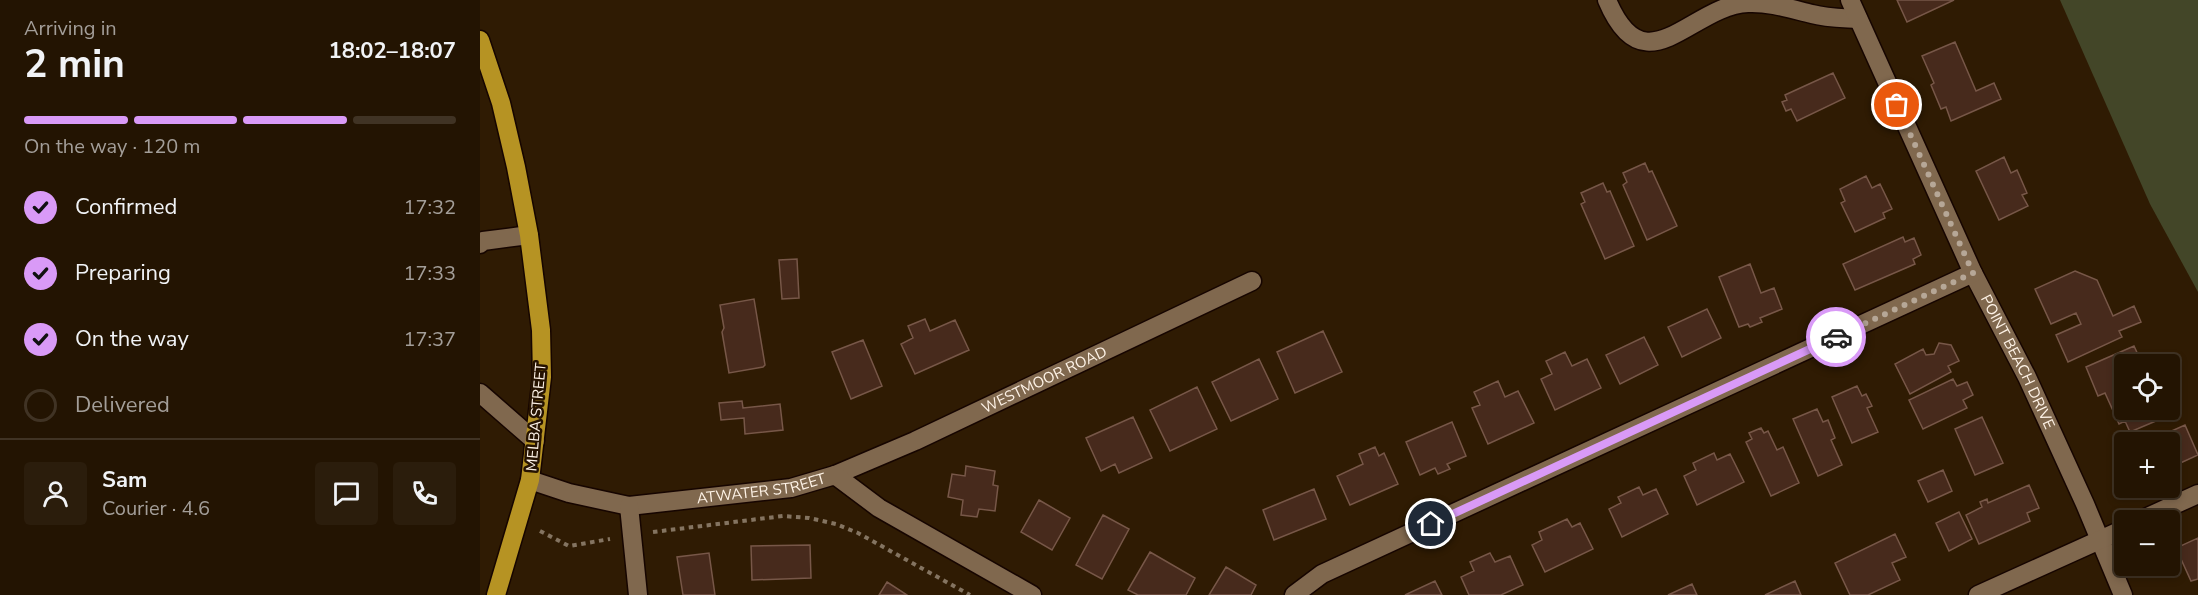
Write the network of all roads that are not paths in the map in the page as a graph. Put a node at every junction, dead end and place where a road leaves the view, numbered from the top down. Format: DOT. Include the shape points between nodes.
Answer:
graph roads {
  1 [pos="1607,0"];
  2 [pos="1850,0"];
  3 [pos="1858,19"];
  4 [pos="480,40"];
  5 [pos="530,235"];
  6 [pos="480,244"];
  7 [pos="1973,273"];
  8 [pos="1252,280"];
  9 [pos="480,393"];
  10 [pos="535,441"];
  11 [pos="835,475"];
  12 [pos="530,480"];
  13 [pos="2198,494"];
  14 [pos="629,506"];
  15 [pos="2163,510"];
  16 [pos="2114,533"];
  17 [pos="2101,539"];
  18 [pos="496,595"];
  19 [pos="638,595"];
  20 [pos="1032,595"];
  21 [pos="1294,595"];
  22 [pos="1978,595"];
  23 [pos="2123,595"];
  1 -- 3 [label="street" via="1622,28 1648,42 1748,3"];
  2 -- 3 [label="street, POINT BEACH DRIVE"];
  3 -- 7 [label="street, POINT BEACH DRIVE"];
  4 -- 5 [label="main road, MELBA STREET" via="501,103"];
  5 -- 6 [label="street"];
  5 -- 10 [label="main road, MELBA STREET" via="541,330 542,377"];
  7 -- 17 [label="street, POINT BEACH DRIVE" via="2027,377"];
  7 -- 21 [label="street" via="1323,574"];
  8 -- 11 [label="street, WESTMOOR ROAD" via="915,441"];
  9 -- 10 [label="street"];
  10 -- 12 [label="main road, MELBA STREET"];
  11 -- 14 [label="street, ATWATER STREET" via="790,488"];
  11 -- 20 [label="street, ATWATER STREET" via="879,508"];
  12 -- 14 [label="street, ATWATER STREET" via="569,494"];
  12 -- 18 [label="main road, MELBA STREET"];
  13 -- 15 [label="street"];
  14 -- 19 [label="street"];
  16 -- 17 [label="street"];
  17 -- 22 [label="street"];
  17 -- 23 [label="street, POINT BEACH DRIVE"];
}
